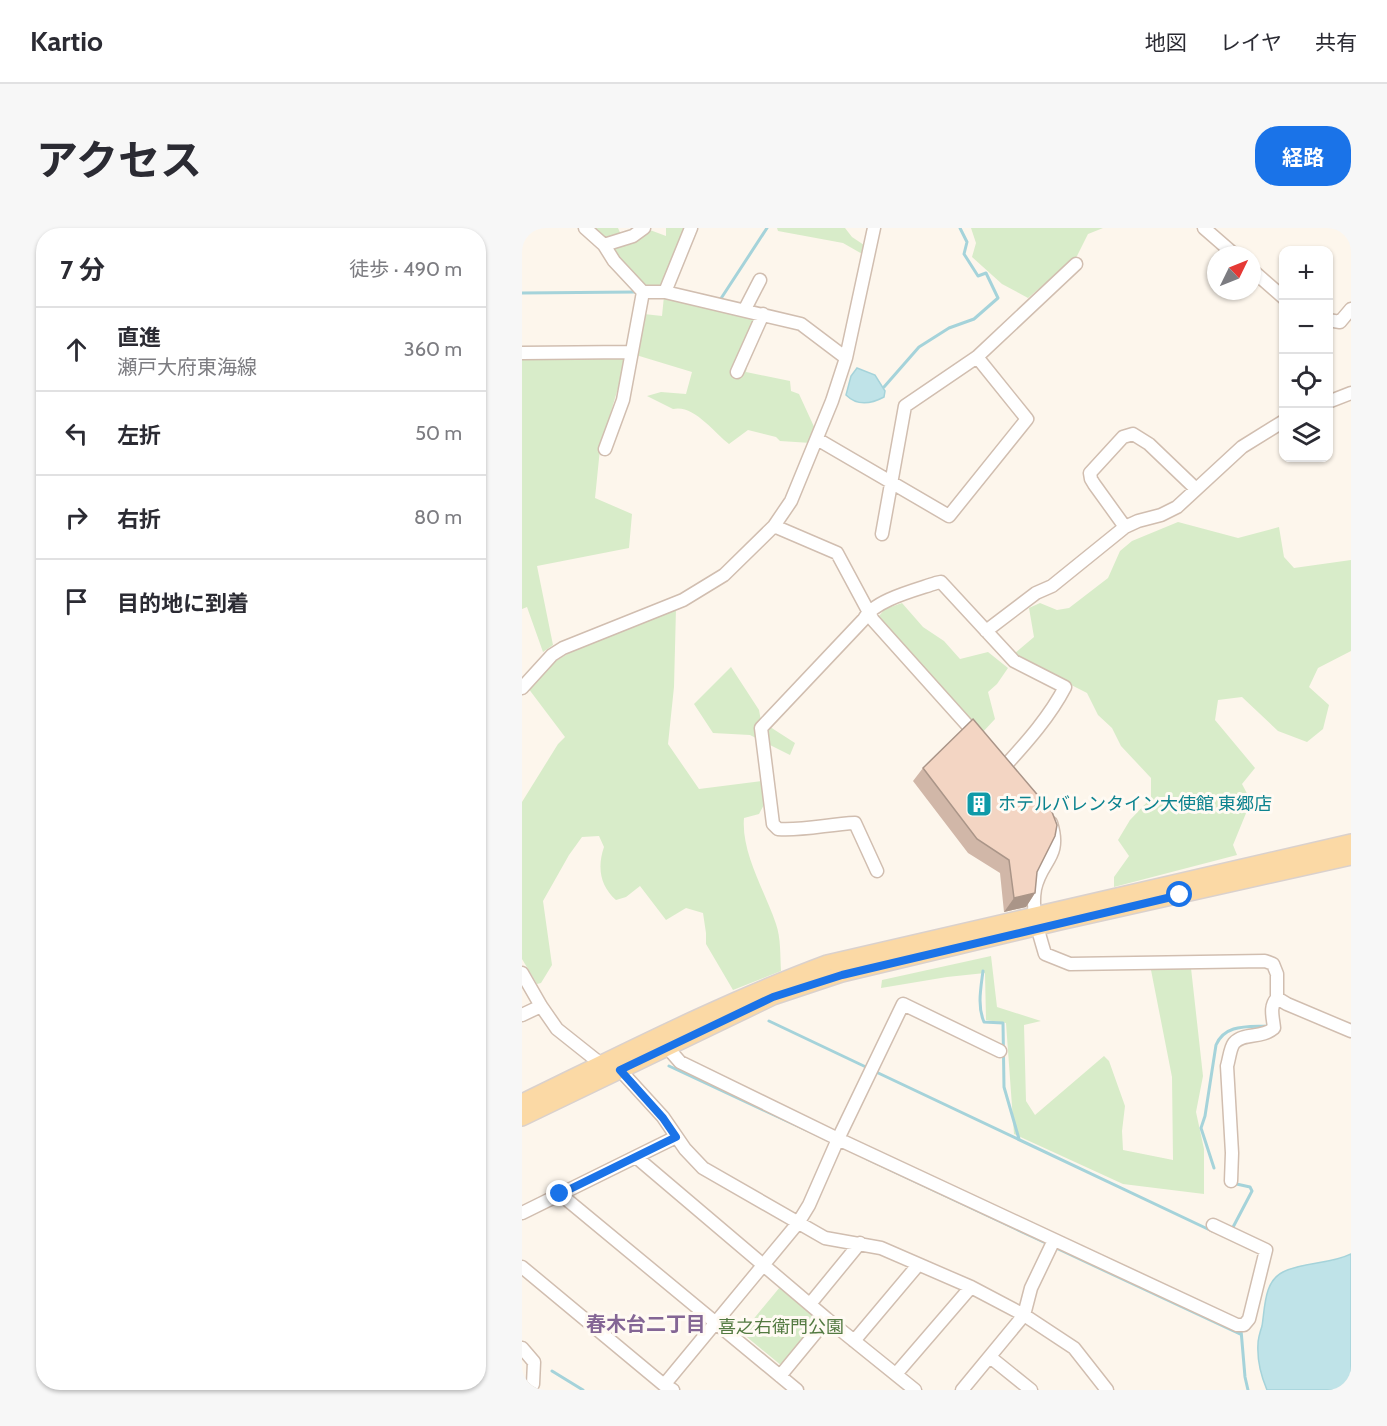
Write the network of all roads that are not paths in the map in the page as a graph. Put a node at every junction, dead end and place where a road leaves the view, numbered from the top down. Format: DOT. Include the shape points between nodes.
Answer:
graph roads {
  1 [pos="585,228"];
  2 [pos="644,228"];
  3 [pos="691,228"];
  4 [pos="874,228"];
  5 [pos="1204,228"];
  6 [pos="604,244"];
  7 [pos="1224,246"];
  8 [pos="1076,264"];
  9 [pos="1261,278"];
  10 [pos="760,279"];
  11 [pos="643,292"];
  12 [pos="665,292"];
  13 [pos="1279,294"];
  14 [pos="745,309"];
  15 [pos="1351,309"];
  16 [pos="763,314"];
  17 [pos="1333,321"];
  18 [pos="522,352"];
  19 [pos="631,352"];
  20 [pos="977,357"];
  21 [pos="846,358"];
  22 [pos="737,372"];
  23 [pos="1351,393"];
  24 [pos="1333,400"];
  25 [pos="1279,424"];
  26 [pos="817,439"];
  27 [pos="605,449"];
  28 [pos="891,481"];
  29 [pos="1196,489"];
  30 [pos="774,526"];
  31 [pos="1125,527"];
  32 [pos="882,534"];
  33 [pos="868,612"];
  34 [pos="986,631"];
  35 [pos="522,688"];
  36 [pos="1044,813"];
  37 [pos="1351,842"];
  38 [pos="1351,857"];
  39 [pos="877,871"];
  40 [pos="1035,920"];
  41 [pos="522,973"];
  42 [pos="1277,998"];
  43 [pos="541,1006"];
  44 [pos="522,1016"];
  45 [pos="1351,1031"];
  46 [pos="667,1047"];
  47 [pos="1000,1051"];
  48 [pos="601,1064"];
  49 [pos="620,1070"];
  50 [pos="522,1102"];
  51 [pos="522,1118"];
  52 [pos="676,1137"];
  53 [pos="838,1139"];
  54 [pos="636,1157"];
  55 [pos="1231,1181"];
  56 [pos="560,1194"];
  57 [pos="522,1213"];
  58 [pos="798,1223"];
  59 [pos="1213,1225"];
  60 [pos="1054,1240"];
  61 [pos="860,1243"];
  62 [pos="764,1264"];
  63 [pos="918,1265"];
  64 [pos="522,1267"];
  65 [pos="971,1287"];
  66 [pos="810,1305"];
  67 [pos="1024,1315"];
  68 [pos="827,1319"];
  69 [pos="716,1323"];
  70 [pos="854,1341"];
  71 [pos="522,1348"];
  72 [pos="990,1357"];
  73 [pos="896,1374"];
  74 [pos="780,1376"];
  75 [pos="668,1388"];
  76 [pos="530,1390"];
  77 [pos="797,1390"];
  78 [pos="915,1390"];
  79 [pos="962,1390"];
  80 [pos="1031,1390"];
  81 [pos="1107,1390"];
  1 -- 6 [label="street"];
  2 -- 6 [label="street" via="633,236"];
  3 -- 12 [label="street"];
  4 -- 21 [label="street"];
  5 -- 7 [label="street"];
  6 -- 11 [label="street"];
  8 -- 20 [label="street"];
  9 -- 13 [label="street"];
  10 -- 14 [label="street"];
  11 -- 12 [label="street"];
  11 -- 19 [label="street"];
  12 -- 14 [label="street"];
  14 -- 16 [label="street"];
  15 -- 17 [label="street" via="1340,322"];
  16 -- 21 [label="street" via="801,324"];
  16 -- 22 [label="street"];
  18 -- 19 [label="street"];
  19 -- 27 [label="street" via="622,400"];
  20 -- 28 [label="street" via="905,406"];
  20 -- 28 [label="street" via="1027,419 949,516"];
  21 -- 26 [label="street"];
  23 -- 24 [label="street"];
  25 -- 29 [label="street" via="1242,447"];
  26 -- 28 [label="street"];
  26 -- 30 [label="street" via="791,501"];
  28 -- 32 [label="street"];
  29 -- 31 [label="street" via="1177,507"];
  29 -- 31 [label="street" via="1149,444 1133,434 1123,437 1090,473"];
  30 -- 33 [label="street" via="837,553"];
  30 -- 35 [label="street" via="724,575 683,600 563,648"];
  31 -- 34 [label="street" via="1052,586 1036,593"];
  33 -- 34 [label="street" via="891,599 941,582"];
  33 -- 34 [label="street" via="1000,761 1038,727 1065,687 1022,667"];
  33 -- 39 [label="street" via="761,728 773,824 789,830 855,824"];
  36 -- 40 [label="street" via="1056,838 1054,852 1035,889"];
  37 -- 40 [label="main road"];
  38 -- 40 [label="main road"];
  40 -- 42 [label="street" via="1045,954 1070,964 1265,960 1273,964 1277,974"];
  40 -- 46 [label="main road" via="773,997"];
  40 -- 48 [label="main road" via="827,963 770,984"];
  41 -- 43 [label="street"];
  42 -- 45 [label="street"];
  42 -- 55 [label="street" via="1271,1009 1274,1028 1267,1034 1241,1039 1230,1053 1227,1066"];
  43 -- 44 [label="street"];
  43 -- 48 [label="street" via="557,1029"];
  46 -- 49 [label="main road"];
  46 -- 53 [label="street" via="680,1062"];
  47 -- 53 [label="street" via="903,1005"];
  48 -- 50 [label="main road"];
  49 -- 51 [label="main road"];
  49 -- 52 [label="street"];
  52 -- 54 [label="street"];
  52 -- 58 [label="street" via="703,1168"];
  53 -- 58 [label="street" via="810,1205"];
  53 -- 60 [label="street"];
  54 -- 56 [label="street"];
  54 -- 62 [label="street"];
  56 -- 57 [label="street"];
  56 -- 69 [label="street"];
  58 -- 61 [label="street" via="825,1238"];
  58 -- 62 [label="street"];
  59 -- 60 [label="street" via="1266,1250 1249,1318 1244,1324 1237,1325"];
  60 -- 67 [label="street" via="1031,1288"];
  61 -- 63 [label="street"];
  61 -- 66 [label="street"];
  62 -- 66 [label="street"];
  62 -- 69 [label="street"];
  63 -- 65 [label="street"];
  63 -- 70 [label="street"];
  64 -- 75 [label="street"];
  65 -- 67 [label="street"];
  65 -- 73 [label="street"];
  66 -- 68 [label="street"];
  67 -- 72 [label="street"];
  67 -- 81 [label="street" via="1074,1347"];
  68 -- 70 [label="street"];
  68 -- 74 [label="street"];
  69 -- 74 [label="street"];
  69 -- 75 [label="street"];
  70 -- 73 [label="street"];
  71 -- 76 [label="street" via="534,1362"];
  72 -- 79 [label="street"];
  72 -- 80 [label="street"];
  73 -- 78 [label="street"];
  74 -- 77 [label="street"];
}
